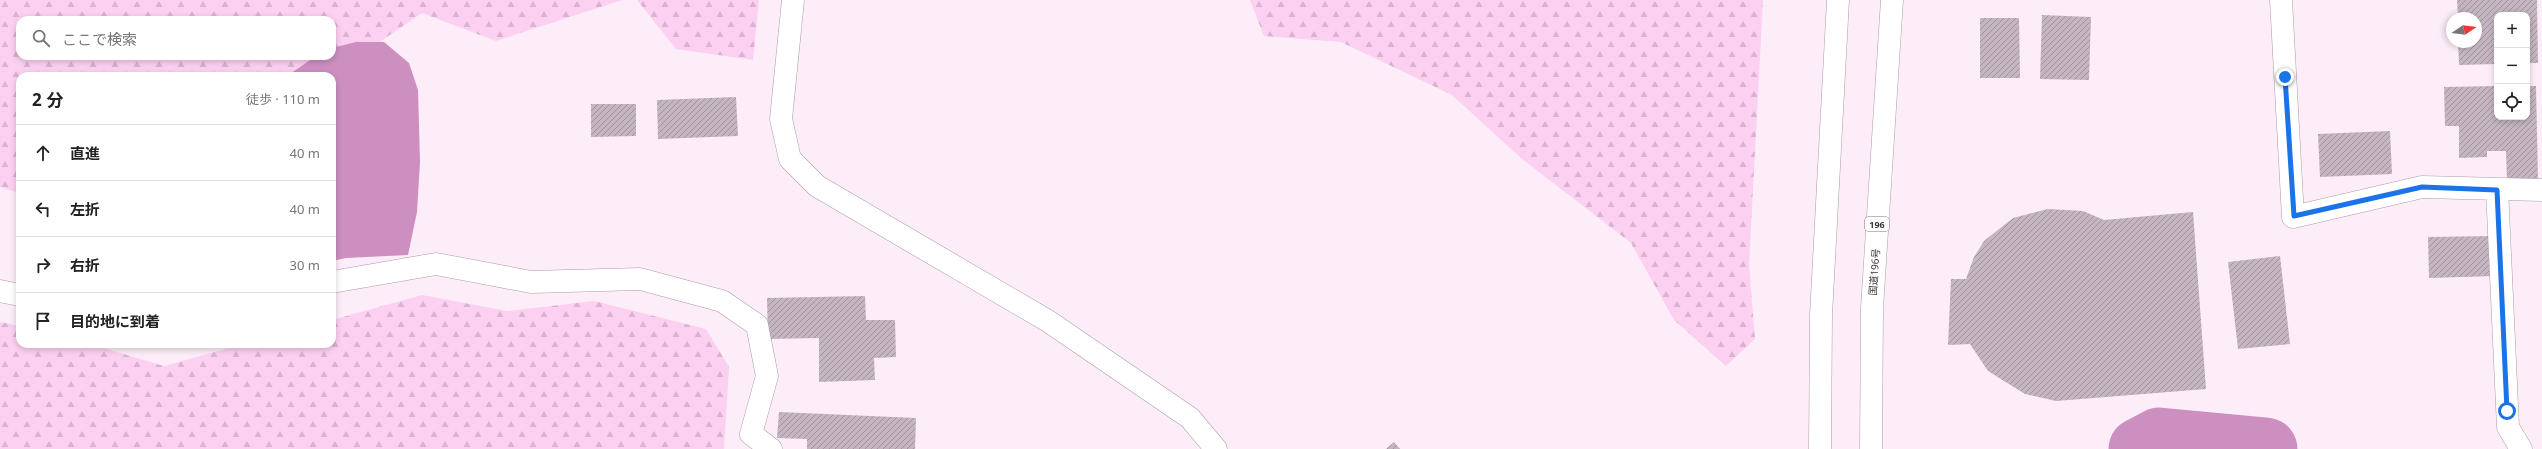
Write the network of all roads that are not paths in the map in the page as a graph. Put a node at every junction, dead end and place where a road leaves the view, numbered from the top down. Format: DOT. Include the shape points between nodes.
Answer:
graph roads {
  1 [pos="793,0"];
  2 [pos="1838,0"];
  3 [pos="1892,0"];
  4 [pos="2281,0"];
  5 [pos="2497,190"];
  6 [pos="2542,190"];
  7 [pos="336,281"];
  8 [pos="0,291"];
  9 [pos="16,294"];
  10 [pos="771,449"];
  11 [pos="1216,449"];
  12 [pos="1820,449"];
  13 [pos="1870,449"];
  14 [pos="2521,449"];
  1 -- 11 [label="main road" via="781,119 790,159 817,186 1048,321 1190,418"];
  2 -- 12 [label="main road" via="1821,315"];
  3 -- 13 [label="main road, 国道196号 / 196" via="1872,308"];
  4 -- 5 [label="main road" via="2294,216 2422,187"];
  5 -- 6 [label="main road"];
  5 -- 14 [label="main road" via="2508,426"];
  7 -- 10 [label="main road" via="436,264 531,282 640,279 722,301 757,325 767,376 751,434"];
  8 -- 9 [label="main road"];
}
